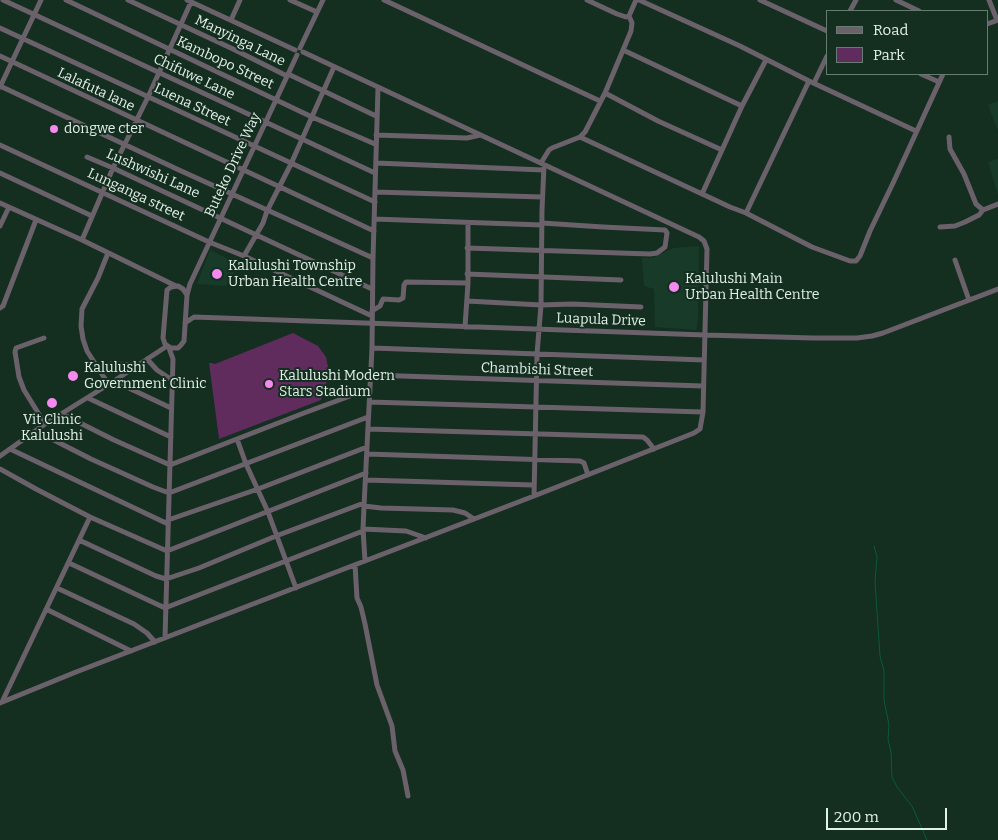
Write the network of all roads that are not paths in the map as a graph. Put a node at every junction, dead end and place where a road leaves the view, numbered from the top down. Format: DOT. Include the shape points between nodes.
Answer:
graph roads {
  1 [pos="3,0"];
  2 [pos="41,0"];
  3 [pos="66,0"];
  4 [pos="128,0"];
  5 [pos="240,0"];
  6 [pos="290,0"];
  7 [pos="323,0"];
  8 [pos="384,0"];
  9 [pos="586,0"];
  10 [pos="638,0"];
  11 [pos="760,0"];
  12 [pos="896,0"];
  13 [pos="989,0"];
  14 [pos="189,1"];
  15 [pos="917,10"];
  16 [pos="317,12"];
  17 [pos="34,15"];
  18 [pos="629,16"];
  19 [pos="231,20"];
  20 [pos="998,20"];
  21 [pos="181,25"];
  22 [pos="0,28"];
  23 [pos="826,31"];
  24 [pos="22,39"];
  25 [pos="169,50"];
  26 [pos="623,50"];
  27 [pos="299,51"];
  28 [pos="0,56"];
  29 [pos="826,58"];
  30 [pos="766,60"];
  31 [pos="12,62"];
  32 [pos="334,67"];
  33 [pos="159,72"];
  34 [pos="287,75"];
  35 [pos="923,75"];
  36 [pos="942,75"];
  37 [pos="811,82"];
  38 [pos="939,82"];
  39 [pos="0,86"];
  40 [pos="378,88"];
  41 [pos="324,91"];
  42 [pos="605,94"];
  43 [pos="148,97"];
  44 [pos="276,99"];
  45 [pos="600,102"];
  46 [pos="742,106"];
  47 [pos="376,116"];
  48 [pos="312,117"];
  49 [pos="136,121"];
  50 [pos="265,122"];
  51 [pos="916,131"];
  52 [pos="376,135"];
  53 [pos="480,135"];
  54 [pos="580,137"];
  55 [pos="949,137"];
  56 [pos="302,140"];
  57 [pos="125,144"];
  58 [pos="375,144"];
  59 [pos="0,145"];
  60 [pos="254,147"];
  61 [pos="722,150"];
  62 [pos="87,157"];
  63 [pos="376,163"];
  64 [pos="291,164"];
  65 [pos="543,166"];
  66 [pos="113,168"];
  67 [pos="244,170"];
  68 [pos="0,174"];
  69 [pos="375,174"];
  70 [pos="280,188"];
  71 [pos="102,192"];
  72 [pos="375,192"];
  73 [pos="702,194"];
  74 [pos="232,195"];
  75 [pos="542,197"];
  76 [pos="375,202"];
  77 [pos="0,203"];
  78 [pos="998,204"];
  79 [pos="9,207"];
  80 [pos="983,210"];
  81 [pos="267,211"];
  82 [pos="746,213"];
  83 [pos="92,216"];
  84 [pos="221,218"];
  85 [pos="374,219"];
  86 [pos="36,220"];
  87 [pos="468,222"];
  88 [pos="542,224"];
  89 [pos="673,225"];
  90 [pos="0,226"];
  91 [pos="940,227"];
  92 [pos="374,231"];
  93 [pos="666,231"];
  94 [pos="256,235"];
  95 [pos="82,240"];
  96 [pos="209,242"];
  97 [pos="467,248"];
  98 [pos="541,250"];
  99 [pos="108,252"];
  100 [pos="244,256"];
  101 [pos="372,258"];
  102 [pos="956,260"];
  103 [pos="468,274"];
  104 [pos="541,277"];
  105 [pos="162,278"];
  106 [pos="621,280"];
  107 [pos="468,283"];
  108 [pos="190,284"];
  109 [pos="179,287"];
  110 [pos="372,289"];
  111 [pos="998,289"];
  112 [pos="168,290"];
  113 [pos="186,295"];
  114 [pos="969,300"];
  115 [pos="467,301"];
  116 [pos="541,305"];
  117 [pos="641,307"];
  118 [pos="0,308"];
  119 [pos="186,309"];
  120 [pos="372,313"];
  121 [pos="194,317"];
  122 [pos="185,323"];
  123 [pos="372,324"];
  124 [pos="465,327"];
  125 [pos="539,329"];
  126 [pos="705,335"];
  127 [pos="44,338"];
  128 [pos="168,347"];
  129 [pos="180,347"];
  130 [pos="372,348"];
  131 [pos="537,354"];
  132 [pos="146,359"];
  133 [pos="173,359"];
  134 [pos="704,360"];
  135 [pos="138,365"];
  136 [pos="102,374"];
  137 [pos="371,375"];
  138 [pos="172,380"];
  139 [pos="537,381"];
  140 [pos="112,383"];
  141 [pos="703,386"];
  142 [pos="370,389"];
  143 [pos="88,398"];
  144 [pos="370,402"];
  145 [pos="536,407"];
  146 [pos="172,408"];
  147 [pos="702,412"];
  148 [pos="62,414"];
  149 [pos="368,417"];
  150 [pos="45,424"];
  151 [pos="368,429"];
  152 [pos="36,431"];
  153 [pos="536,434"];
  154 [pos="171,437"];
  155 [pos="237,439"];
  156 [pos="367,447"];
  157 [pos="10,449"];
  158 [pos="654,449"];
  159 [pos="366,454"];
  160 [pos="0,456"];
  161 [pos="535,460"];
  162 [pos="246,464"];
  163 [pos="170,465"];
  164 [pos="0,469"];
  165 [pos="366,473"];
  166 [pos="588,475"];
  167 [pos="366,480"];
  168 [pos="534,485"];
  169 [pos="258,489"];
  170 [pos="169,493"];
  171 [pos="534,496"];
  172 [pos="364,505"];
  173 [pos="268,512"];
  174 [pos="90,517"];
  175 [pos="474,520"];
  176 [pos="168,522"];
  177 [pos="363,530"];
  178 [pos="276,536"];
  179 [pos="426,538"];
  180 [pos="79,540"];
  181 [pos="167,551"];
  182 [pos="285,561"];
  183 [pos="365,562"];
  184 [pos="69,563"];
  185 [pos="355,565"];
  186 [pos="166,579"];
  187 [pos="58,588"];
  188 [pos="296,588"];
  189 [pos="165,608"];
  190 [pos="46,609"];
  191 [pos="165,638"];
  192 [pos="155,642"];
  193 [pos="131,651"];
  194 [pos="1,703"];
  195 [pos="408,796"];
  1 -- 17 [label="street, Chifuwe Lane"];
  2 -- 17 [label="street"];
  3 -- 25 [label="street, Kambopo Street"];
  4 -- 21 [label="street, Manyinga Lane"];
  5 -- 19 [label="street"];
  6 -- 16 [label="street"];
  7 -- 16 [label="street, Buteko Drive Way"];
  8 -- 45 [label="street"];
  9 -- 18 [label="street"];
  10 -- 18 [label="street"];
  10 -- 30 [label="street"];
  11 -- 23 [label="street"];
  12 -- 15 [label="street"];
  13 -- 20 [label="street"];
  14 -- 19 [label="street"];
  14 -- 21 [label="street"];
  16 -- 27 [label="street, Buteko Drive Way"];
  17 -- 24 [label="street"];
  17 -- 33 [label="street, Chifuwe Lane"];
  18 -- 26 [label="street" via="632,27"];
  19 -- 27 [label="street"];
  21 -- 25 [label="street"];
  21 -- 34 [label="street, Manyinga Lane"];
  22 -- 24 [label="street, Luena Street"];
  24 -- 31 [label="street"];
  24 -- 43 [label="street, Luena Street"];
  25 -- 33 [label="street"];
  25 -- 44 [label="street, Kambopo Street"];
  26 -- 42 [label="street"];
  26 -- 46 [label="street"];
  27 -- 32 [label="street"];
  27 -- 34 [label="street, Buteko Drive Way"];
  28 -- 31 [label="street, Lalafuta lane"];
  29 -- 37 [label="street"];
  30 -- 37 [label="street"];
  30 -- 46 [label="street"];
  31 -- 39 [label="street"];
  31 -- 49 [label="street, Lalafuta lane"];
  32 -- 40 [label="street"];
  32 -- 41 [label="street"];
  33 -- 43 [label="street"];
  33 -- 50 [label="street, Chifuwe Lane"];
  34 -- 41 [label="street, Manyinga Lane"];
  34 -- 44 [label="street, Buteko Drive Way"];
  35 -- 38 [label="street"];
  36 -- 38 [label="street"];
  37 -- 51 [label="street"];
  37 -- 82 [label="street"];
  38 -- 51 [label="street"];
  39 -- 57 [label="street"];
  40 -- 47 [label="street"];
  40 -- 53 [label="street"];
  41 -- 47 [label="street, Manyinga Lane"];
  41 -- 48 [label="street"];
  42 -- 45 [label="street"];
  42 -- 61 [label="street"];
  43 -- 49 [label="street"];
  43 -- 60 [label="street, Luena Street"];
  44 -- 48 [label="street, Kambopo Street"];
  44 -- 50 [label="street, Buteko Drive Way"];
  45 -- 54 [label="street"];
  46 -- 61 [label="street"];
  47 -- 52 [label="street"];
  48 -- 56 [label="street"];
  48 -- 58 [label="street, Kambopo Street"];
  49 -- 57 [label="street"];
  49 -- 67 [label="street, Lalafuta lane"];
  50 -- 56 [label="street, Chifuwe Lane"];
  50 -- 60 [label="street, Buteko Drive Way"];
  51 -- 82 [label="street" via="856,261 806,245"];
  52 -- 53 [label="street" via="467,138"];
  52 -- 58 [label="street"];
  53 -- 65 [label="street"];
  54 -- 65 [label="street" via="549,150"];
  54 -- 73 [label="street"];
  55 -- 80 [label="street" via="952,154 976,204"];
  56 -- 64 [label="street"];
  56 -- 69 [label="street, Chifuwe Lane"];
  57 -- 66 [label="street"];
  57 -- 74 [label="street"];
  58 -- 63 [label="street"];
  59 -- 71 [label="street, Lunganga street"];
  60 -- 64 [label="street, Luena Street"];
  60 -- 67 [label="street, Buteko Drive Way"];
  61 -- 73 [label="street"];
  62 -- 66 [label="street, Lushwishi Lane"];
  63 -- 65 [label="street"];
  63 -- 69 [label="street"];
  64 -- 70 [label="street"];
  64 -- 76 [label="street, Luena Street"];
  65 -- 75 [label="street"];
  65 -- 89 [label="street"];
  66 -- 71 [label="street"];
  66 -- 84 [label="street, Lushwishi Lane"];
  67 -- 70 [label="street, Lalafuta lane"];
  67 -- 74 [label="street, Buteko Drive Way"];
  68 -- 83 [label="street"];
  69 -- 72 [label="street"];
  70 -- 81 [label="street"];
  70 -- 92 [label="street, Lalafuta lane"];
  71 -- 83 [label="street"];
  71 -- 96 [label="street, Lunganga street"];
  72 -- 75 [label="street"];
  72 -- 76 [label="street"];
  73 -- 82 [label="street"];
  74 -- 81 [label="street"];
  74 -- 84 [label="street, Buteko Drive Way"];
  75 -- 88 [label="street"];
  76 -- 85 [label="street"];
  77 -- 79 [label="street"];
  78 -- 80 [label="street"];
  79 -- 86 [label="street"];
  79 -- 90 [label="street"];
  80 -- 91 [label="street" via="979,216 955,226"];
  81 -- 94 [label="street"];
  81 -- 101 [label="street"];
  83 -- 95 [label="street"];
  84 -- 94 [label="street, Lushwishi Lane"];
  84 -- 96 [label="street, Buteko Drive Way"];
  85 -- 87 [label="street"];
  85 -- 92 [label="street"];
  86 -- 95 [label="street"];
  86 -- 118 [label="street"];
  87 -- 88 [label="street"];
  87 -- 97 [label="street"];
  88 -- 93 [label="street"];
  88 -- 98 [label="street"];
  89 -- 93 [label="street"];
  89 -- 126 [label="street" via="699,237 706,245"];
  92 -- 101 [label="street"];
  93 -- 98 [label="street" via="665,247 654,254"];
  94 -- 100 [label="street"];
  94 -- 110 [label="street, Lushwishi Lane"];
  95 -- 99 [label="street"];
  96 -- 100 [label="street, Lunganga street"];
  96 -- 108 [label="street, Buteko Drive Way"];
  97 -- 98 [label="street"];
  97 -- 103 [label="street"];
  98 -- 104 [label="street"];
  99 -- 105 [label="street"];
  99 -- 136 [label="street" via="81,315 87,351"];
  100 -- 120 [label="street, Lunganga street"];
  101 -- 110 [label="street"];
  102 -- 114 [label="street"];
  103 -- 104 [label="street"];
  103 -- 107 [label="street"];
  104 -- 106 [label="street"];
  104 -- 116 [label="street"];
  105 -- 109 [label="street"];
  105 -- 112 [label="street"];
  107 -- 115 [label="street"];
  107 -- 120 [label="street" via="406,282 403,298 383,299"];
  108 -- 109 [label="street"];
  108 -- 113 [label="street, Buteko Drive Way"];
  109 -- 112 [label="street"];
  109 -- 113 [label="street"];
  110 -- 120 [label="street"];
  111 -- 114 [label="street, Luapula Drive"];
  112 -- 128 [label="street" via="164,342"];
  113 -- 119 [label="street"];
  114 -- 126 [label="street, Luapula Drive" via="872,336 842,339"];
  115 -- 116 [label="street"];
  115 -- 124 [label="street"];
  116 -- 117 [label="street"];
  116 -- 125 [label="street"];
  119 -- 121 [label="street"];
  119 -- 122 [label="street"];
  120 -- 123 [label="street"];
  121 -- 122 [label="street"];
  121 -- 123 [label="street, Luapula Drive"];
  122 -- 129 [label="street" via="184,341"];
  123 -- 124 [label="street, Luapula Drive"];
  123 -- 130 [label="street"];
  124 -- 125 [label="street, Luapula Drive"];
  125 -- 126 [label="street, Luapula Drive"];
  125 -- 131 [label="street"];
  126 -- 134 [label="street"];
  127 -- 150 [label="street" via="16,348 14,352 24,390"];
  128 -- 129 [label="street"];
  128 -- 132 [label="street"];
  128 -- 133 [label="street"];
  129 -- 133 [label="street"];
  130 -- 131 [label="street"];
  130 -- 137 [label="street"];
  131 -- 134 [label="street"];
  131 -- 139 [label="street"];
  132 -- 135 [label="street"];
  132 -- 138 [label="street"];
  133 -- 138 [label="street"];
  134 -- 141 [label="street"];
  135 -- 136 [label="street" via="111,364"];
  135 -- 140 [label="street"];
  136 -- 140 [label="street"];
  137 -- 139 [label="street, Chambishi Street"];
  137 -- 142 [label="street"];
  138 -- 146 [label="street"];
  139 -- 141 [label="street, Chambishi Street"];
  139 -- 145 [label="street"];
  140 -- 143 [label="street"];
  140 -- 146 [label="street"];
  141 -- 147 [label="street"];
  142 -- 144 [label="street"];
  142 -- 155 [label="street"];
  143 -- 148 [label="street"];
  143 -- 154 [label="street"];
  144 -- 145 [label="street"];
  144 -- 149 [label="street"];
  145 -- 147 [label="street"];
  145 -- 153 [label="street"];
  146 -- 154 [label="street"];
  147 -- 158 [label="street" via="700,429"];
  148 -- 150 [label="street"];
  148 -- 163 [label="street"];
  149 -- 151 [label="street"];
  149 -- 162 [label="street"];
  150 -- 152 [label="street"];
  151 -- 153 [label="street"];
  151 -- 156 [label="street"];
  152 -- 157 [label="street"];
  152 -- 170 [label="street"];
  153 -- 158 [label="street" via="643,437"];
  153 -- 161 [label="street"];
  154 -- 163 [label="street"];
  155 -- 162 [label="street"];
  155 -- 163 [label="street"];
  156 -- 159 [label="street"];
  156 -- 169 [label="street"];
  157 -- 160 [label="street"];
  157 -- 176 [label="street"];
  158 -- 166 [label="street"];
  159 -- 161 [label="street"];
  159 -- 165 [label="street"];
  161 -- 166 [label="street" via="583,462"];
  161 -- 168 [label="street"];
  162 -- 169 [label="street"];
  162 -- 170 [label="street"];
  163 -- 170 [label="street"];
  164 -- 174 [label="street"];
  165 -- 167 [label="street"];
  165 -- 173 [label="street"];
  166 -- 171 [label="street"];
  167 -- 168 [label="street"];
  167 -- 172 [label="street"];
  168 -- 171 [label="street"];
  169 -- 173 [label="street"];
  169 -- 176 [label="street"];
  170 -- 176 [label="street"];
  171 -- 175 [label="street"];
  172 -- 175 [label="street" via="453,510 466,513"];
  172 -- 177 [label="street"];
  172 -- 178 [label="street"];
  173 -- 178 [label="street"];
  173 -- 181 [label="street"];
  174 -- 180 [label="street"];
  174 -- 181 [label="street"];
  175 -- 179 [label="street"];
  176 -- 181 [label="street"];
  177 -- 179 [label="street" via="406,531"];
  177 -- 182 [label="street"];
  177 -- 183 [label="street"];
  178 -- 182 [label="street"];
  178 -- 186 [label="street"];
  179 -- 183 [label="street"];
  180 -- 184 [label="street"];
  180 -- 186 [label="street"];
  181 -- 186 [label="street"];
  182 -- 188 [label="street"];
  182 -- 189 [label="street"];
  183 -- 185 [label="street"];
  184 -- 187 [label="street"];
  184 -- 189 [label="street"];
  185 -- 188 [label="street"];
  185 -- 195 [label="street" via="357,598"];
  186 -- 189 [label="street"];
  187 -- 190 [label="street"];
  187 -- 192 [label="street" via="134,624"];
  188 -- 191 [label="street"];
  189 -- 191 [label="street"];
  190 -- 193 [label="street"];
  190 -- 194 [label="street"];
  191 -- 192 [label="street"];
  192 -- 193 [label="street"];
  193 -- 194 [label="street"];
}
